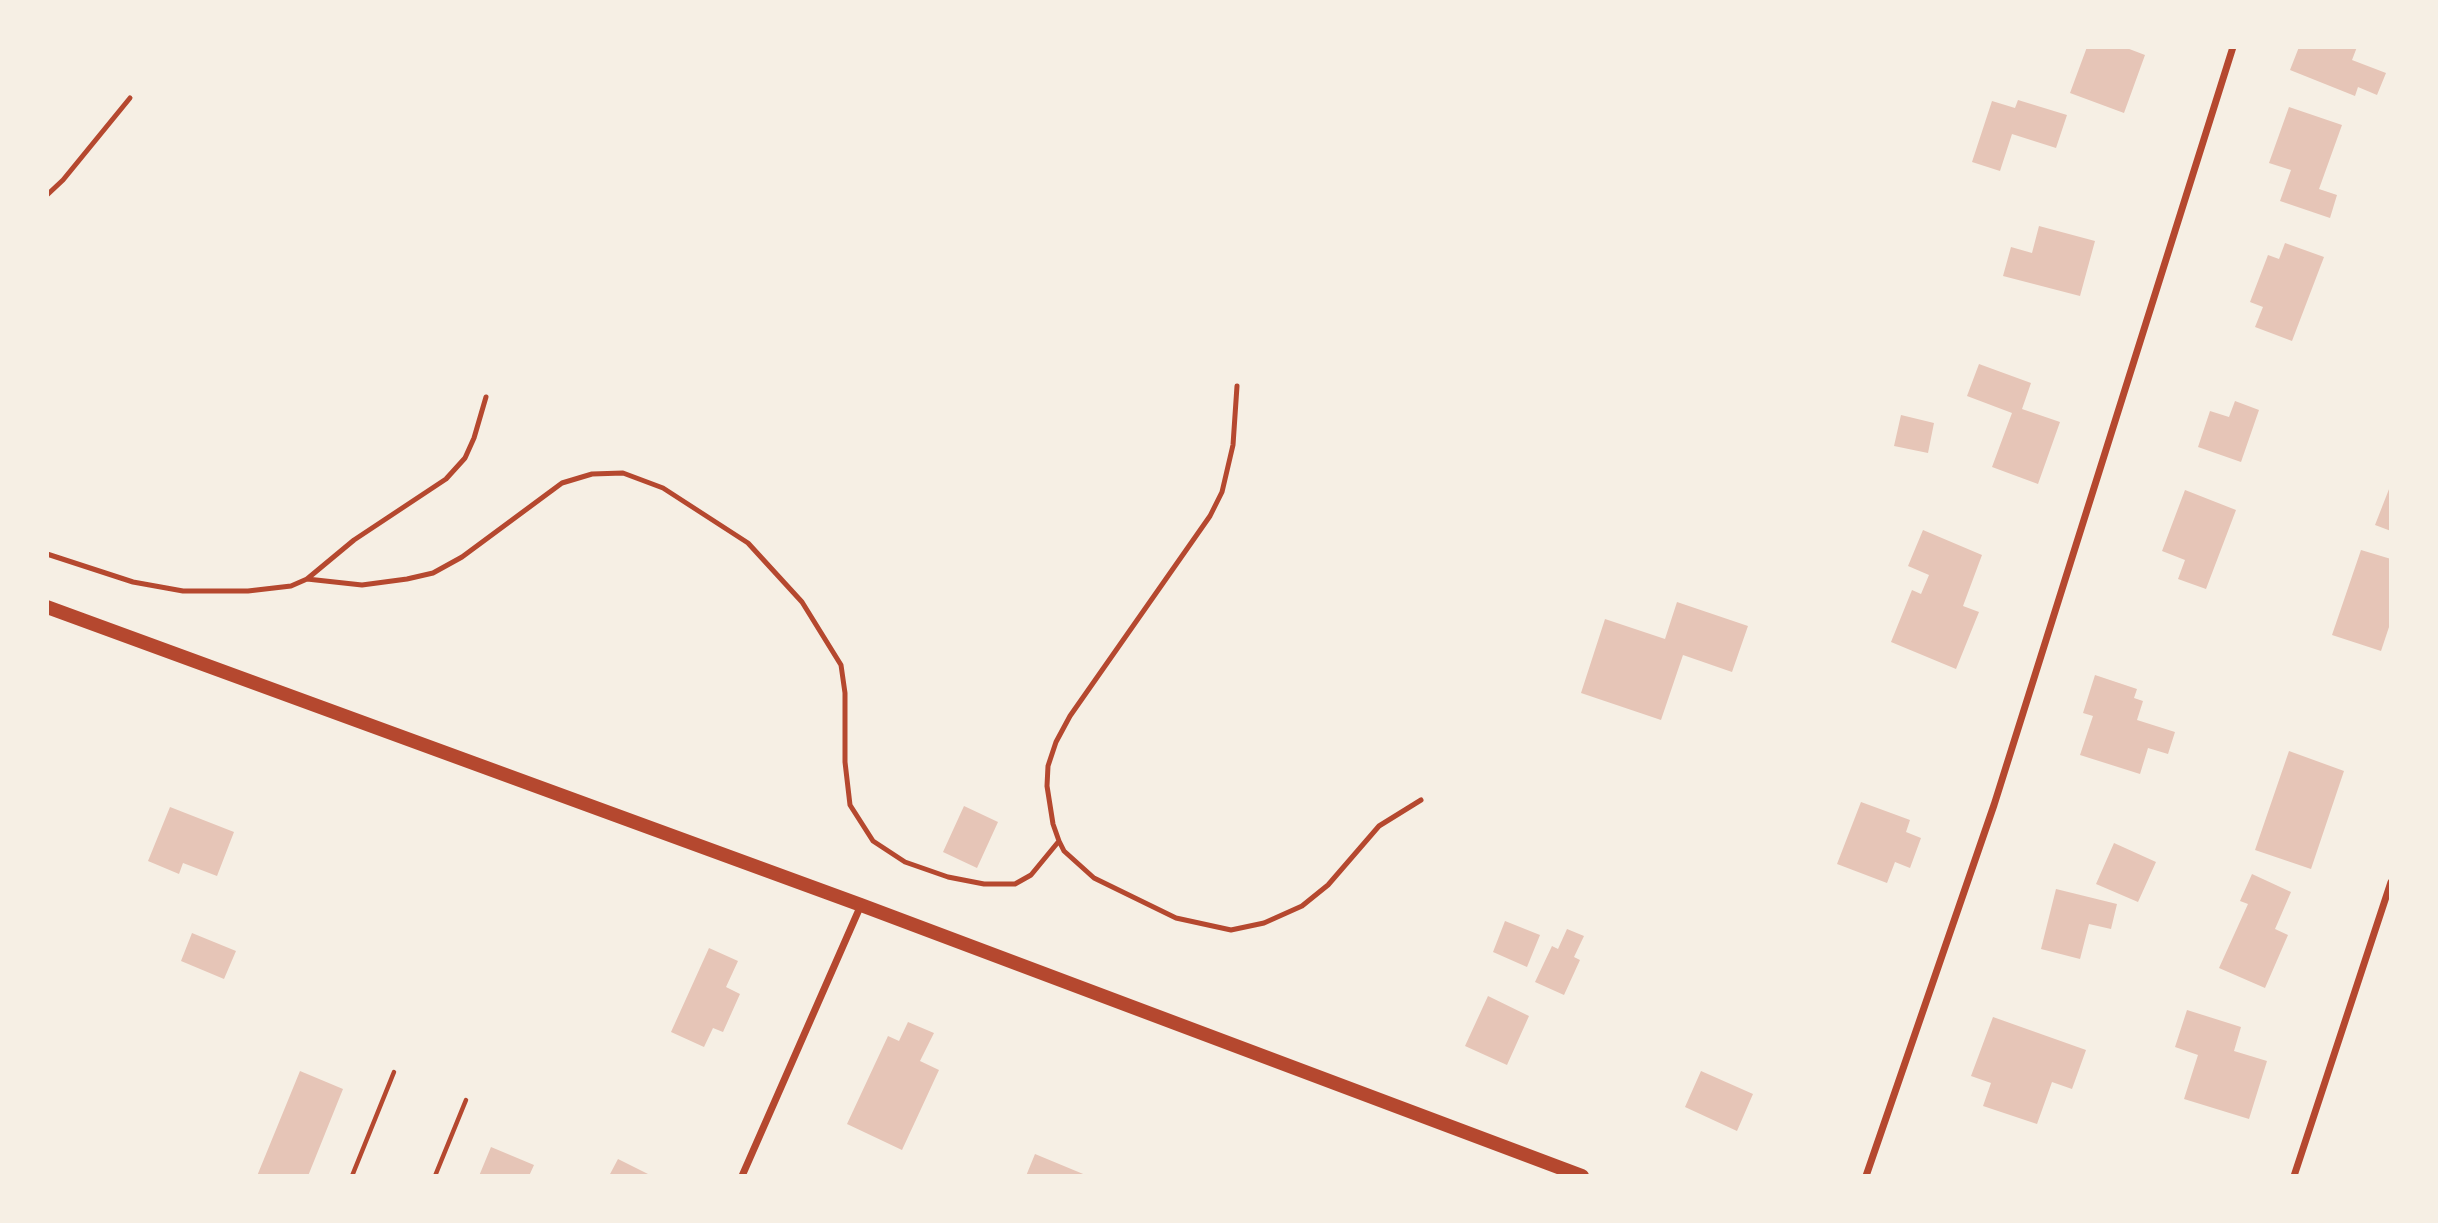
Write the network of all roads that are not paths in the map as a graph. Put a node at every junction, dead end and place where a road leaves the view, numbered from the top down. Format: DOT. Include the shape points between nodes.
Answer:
graph roads {
  1 [pos="2232,47"];
  2 [pos="130,98"];
  3 [pos="47,195"];
  4 [pos="1237,386"];
  5 [pos="485,397"];
  6 [pos="47,554"];
  7 [pos="307,579"];
  8 [pos="47,607"];
  9 [pos="1421,800"];
  10 [pos="1059,841"];
  11 [pos="2391,881"];
  12 [pos="861,905"];
  13 [pos="742,1176"];
  14 [pos="1581,1176"];
  15 [pos="1866,1176"];
  16 [pos="2294,1176"];
  1 -- 15 [label="street" via="1994,805"];
  2 -- 3 [label="lane"];
  4 -- 10 [label="lane" via="1233,445 1222,492 1210,516 1056,742 1048,766 1048,786"];
  5 -- 7 [label="lane" via="474,438 446,479 354,540"];
  6 -- 7 [label="lane" via="132,582 183,592 248,591 291,586"];
  7 -- 10 [label="lane" via="362,585 433,573 562,483 592,474 623,473 663,488 748,543 802,602 841,665 850,805 873,841 905,862 984,884 1015,884 1031,875"];
  8 -- 12 [label="main road"];
  9 -- 10 [label="lane" via="1378,826 1328,885 1302,906 1264,923 1231,930 1176,918 1094,878"];
  11 -- 16 [label="street"];
  12 -- 13 [label="street"];
  12 -- 14 [label="main road"];
}
